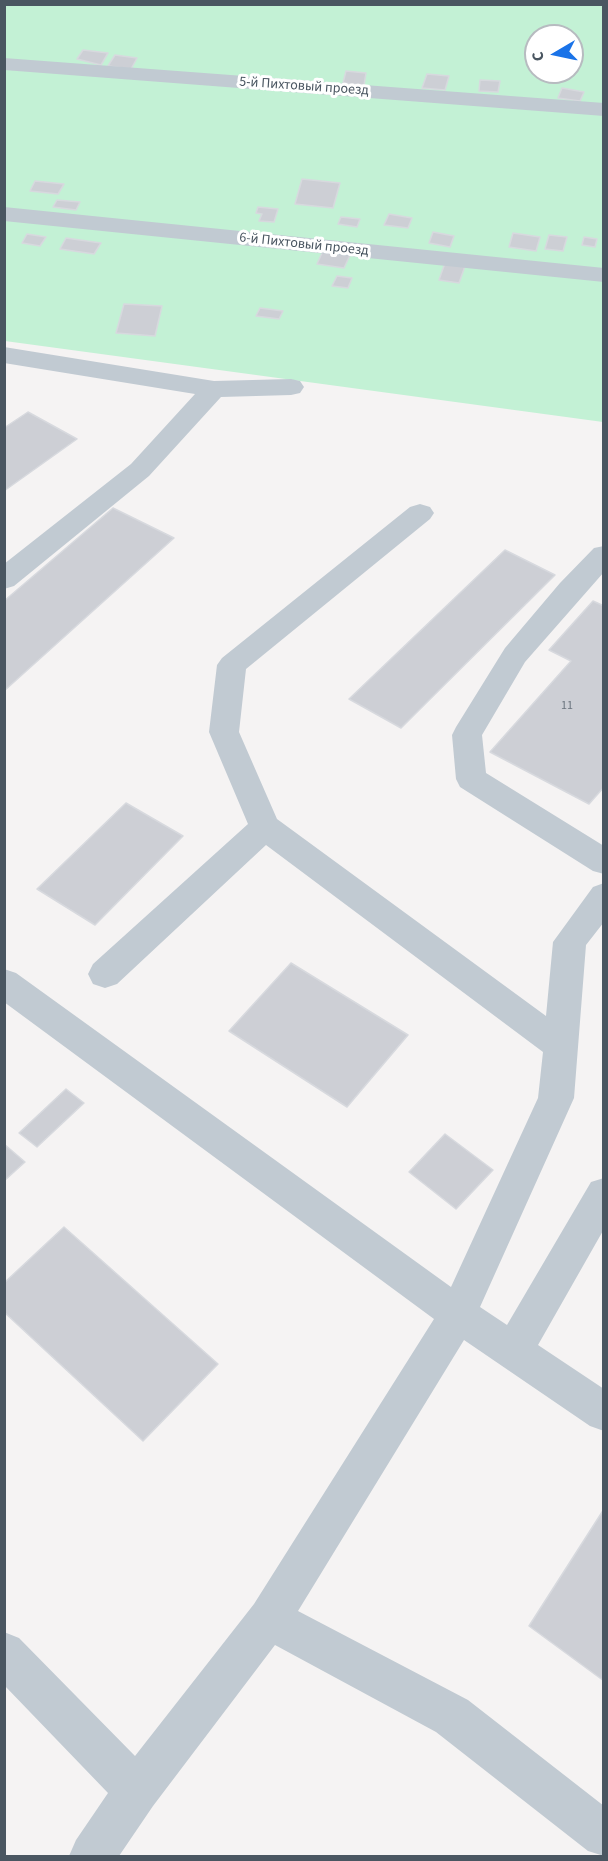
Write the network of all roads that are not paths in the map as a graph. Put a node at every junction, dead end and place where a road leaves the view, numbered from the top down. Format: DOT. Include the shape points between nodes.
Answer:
graph roads {
  1 [pos="4,64"];
  2 [pos="603,110"];
  3 [pos="4,214"];
  4 [pos="603,275"];
  5 [pos="4,355"];
  6 [pos="291,387"];
  7 [pos="214,389"];
  8 [pos="420,513"];
  9 [pos="603,555"];
  10 [pos="4,579"];
  11 [pos="265,827"];
  12 [pos="603,862"];
  13 [pos="603,896"];
  14 [pos="105,974"];
  15 [pos="4,983"];
  16 [pos="561,1046"];
  17 [pos="603,1194"];
  18 [pos="458,1314"];
  19 [pos="513,1351"];
  20 [pos="603,1412"];
  21 [pos="269,1620"];
  22 [pos="4,1653"];
  23 [pos="137,1791"];
  24 [pos="603,1835"];
  25 [pos="92,1857"];
  1 -- 2 [label="lane, 5-й Пихтовый проезд"];
  3 -- 4 [label="lane, 6-й Пихтовый проезд"];
  5 -- 7 [label="lane"];
  6 -- 7 [label="lane"];
  7 -- 10 [label="lane" via="140,470"];
  8 -- 11 [label="lane" via="232,664 224,732"];
  9 -- 12 [label="lane" via="515,655 467,735 471,779"];
  11 -- 14 [label="lane"];
  11 -- 16 [label="lane"];
  13 -- 16 [label="lane" via="570,942"];
  15 -- 18 [label="lane"];
  16 -- 18 [label="lane" via="556,1098"];
  17 -- 19 [label="lane"];
  18 -- 19 [label="lane"];
  18 -- 21 [label="lane"];
  19 -- 20 [label="lane"];
  21 -- 23 [label="lane"];
  21 -- 24 [label="lane" via="452,1716"];
  22 -- 23 [label="lane"];
  23 -- 25 [label="lane"];
}
